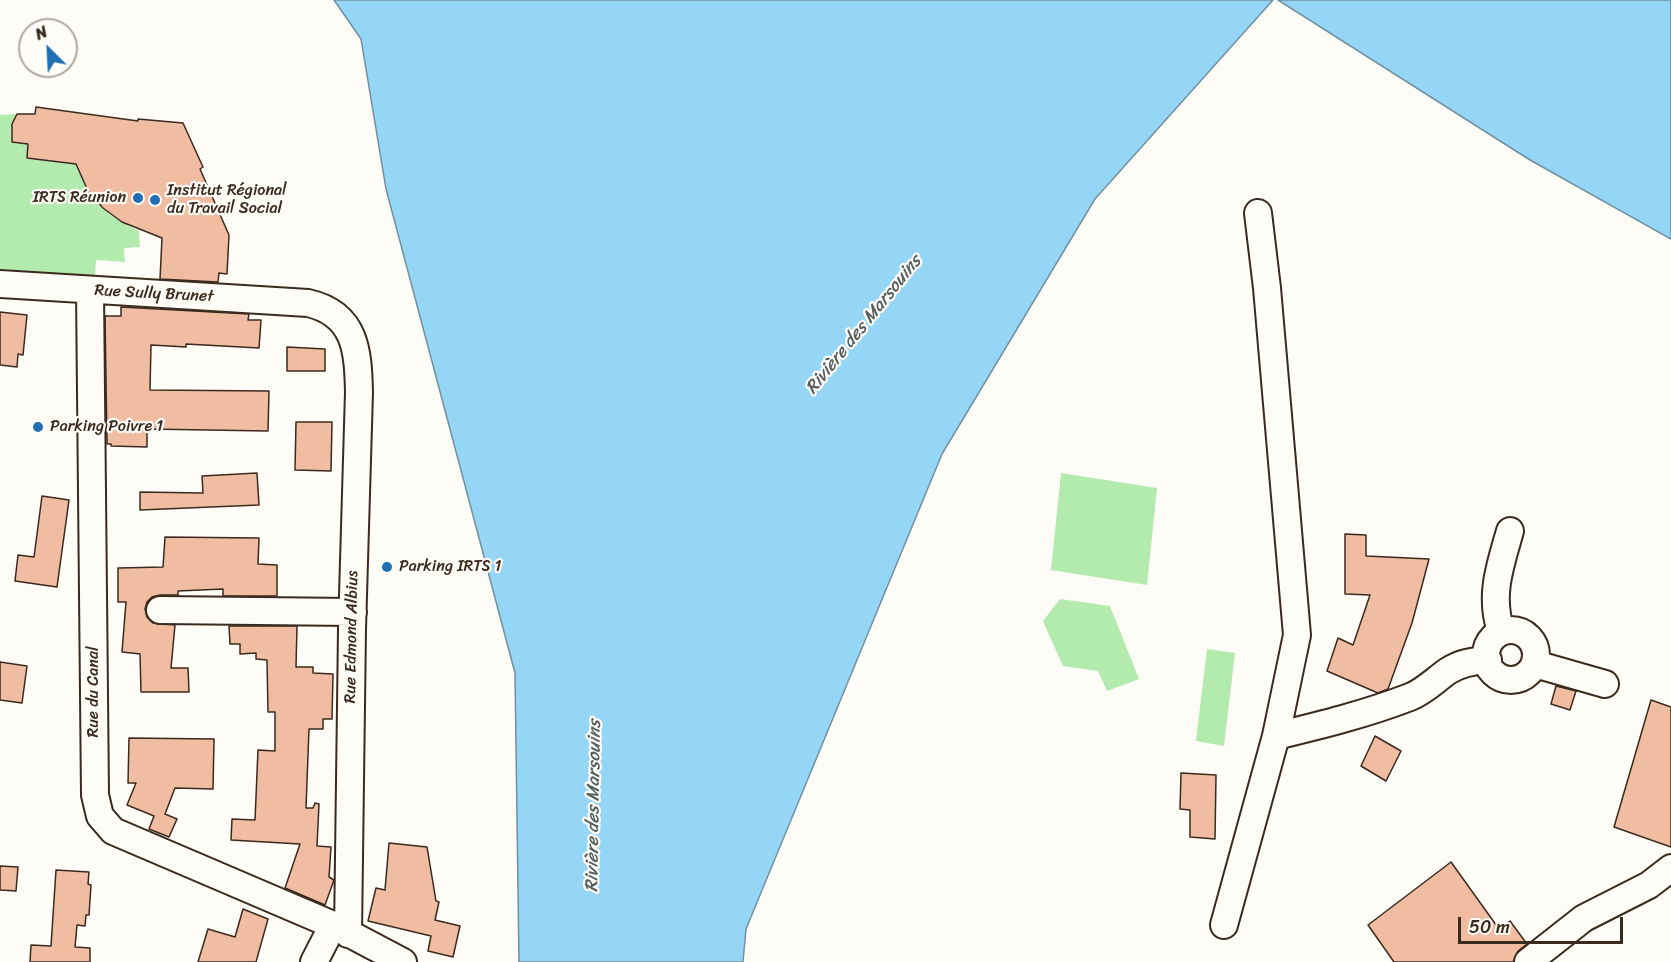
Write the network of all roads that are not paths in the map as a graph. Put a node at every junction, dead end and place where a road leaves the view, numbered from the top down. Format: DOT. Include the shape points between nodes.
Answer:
graph roads {
  1 [pos="1258,213"];
  2 [pos="0,284"];
  3 [pos="90,291"];
  4 [pos="308,303"];
  5 [pos="1510,531"];
  6 [pos="160,610"];
  7 [pos="352,612"];
  8 [pos="1501,631"];
  9 [pos="1488,660"];
  10 [pos="1535,664"];
  11 [pos="1605,684"];
  12 [pos="1276,736"];
  13 [pos="1671,868"];
  14 [pos="1224,926"];
  15 [pos="340,929"];
  16 [pos="373,955"];
  17 [pos="314,962"];
  18 [pos="402,962"];
  19 [pos="1528,962"];
  1 -- 12 [label="street" via="1297,635"];
  2 -- 3 [label="street, Rue Sully Brunet"];
  3 -- 4 [label="street, Rue Sully Brunet"];
  3 -- 15 [label="street, Rue du Canal" via="95,795 100,816 113,831"];
  4 -- 7 [label="street, Rue Edmond Albius" via="321,306 345,325 358,358"];
  5 -- 8 [label="street" via="1496,582 1496,615"];
  6 -- 7 [label="street"];
  7 -- 15 [label="street, Rue Edmond Albius"];
  8 -- 9 [label="street" via="1488,646"];
  8 -- 10 [label="street" via="1521,632 1530,639"];
  9 -- 10 [label="street" via="1497,675 1516,681 1531,672"];
  9 -- 12 [label="street" via="1459,665 1423,691 1359,716"];
  10 -- 11 [label="street"];
  12 -- 14 [label="street"];
  13 -- 19 [label="street" via="1649,885 1584,918"];
  15 -- 16 [label="street"];
  15 -- 17 [label="street"];
  16 -- 18 [label="street"];
}
